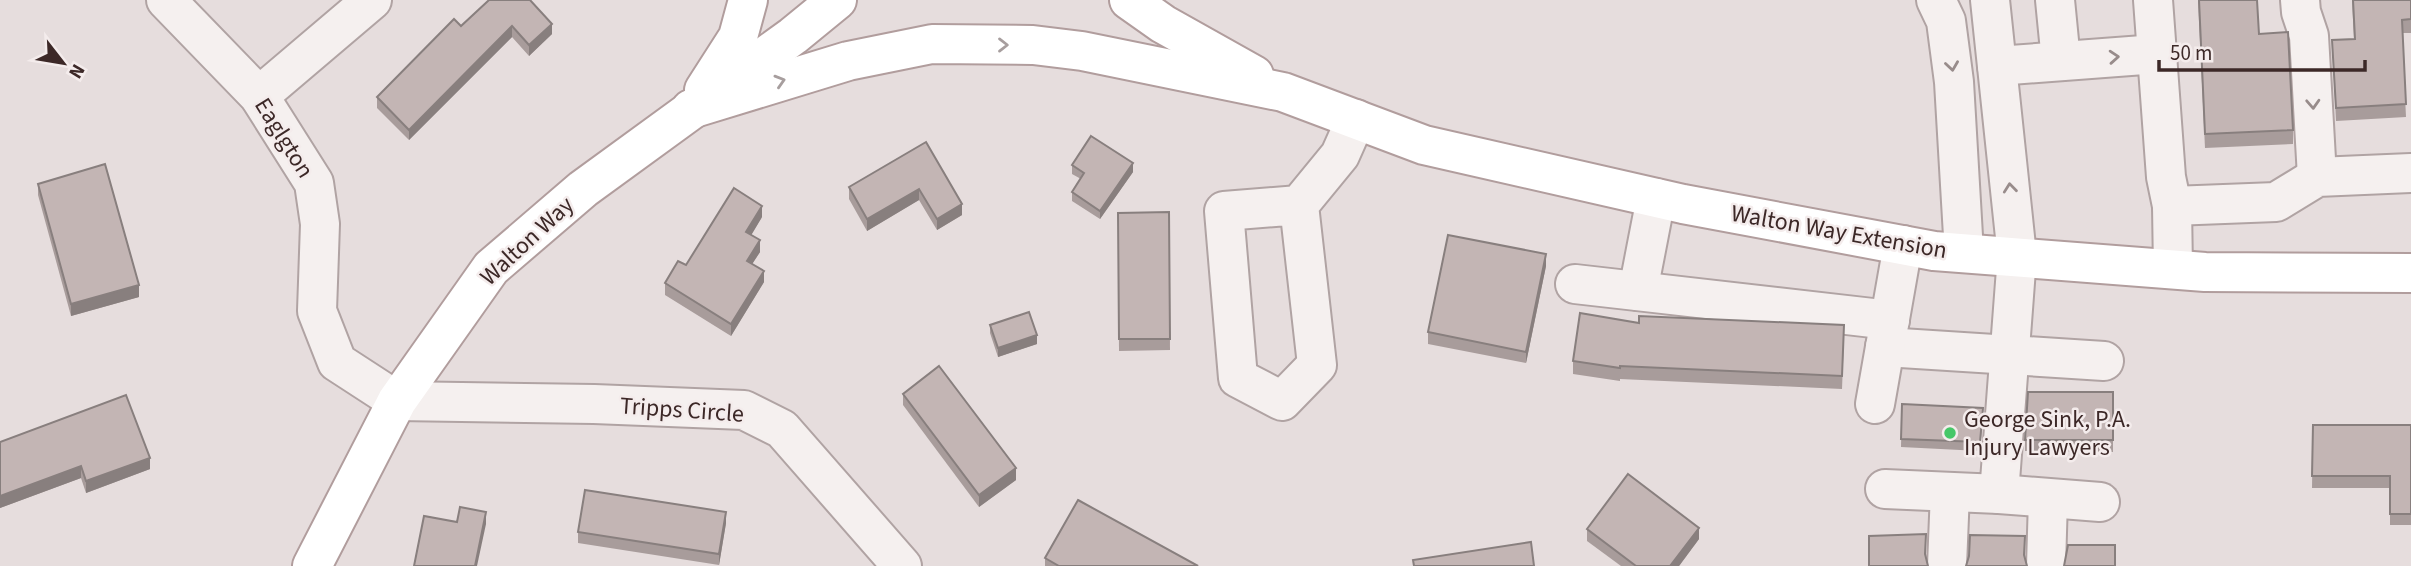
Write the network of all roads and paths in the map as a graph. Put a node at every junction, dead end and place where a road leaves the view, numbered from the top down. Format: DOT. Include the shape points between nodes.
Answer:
graph roads {
  1 [pos="166,0"];
  2 [pos="372,0"];
  3 [pos="748,0"];
  4 [pos="837,0"];
  5 [pos="1129,0"];
  6 [pos="1936,0"];
  7 [pos="1990,0"];
  8 [pos="2055,0"];
  9 [pos="2153,0"];
  10 [pos="2305,18"];
  11 [pos="2157,54"];
  12 [pos="2061,61"];
  13 [pos="1997,66"];
  14 [pos="1283,92"];
  15 [pos="260,96"];
  16 [pos="691,109"];
  17 [pos="1356,119"];
  18 [pos="2411,173"];
  19 [pos="2316,177"];
  20 [pos="1656,198"];
  21 [pos="1299,205"];
  22 [pos="2172,206"];
  23 [pos="1903,245"];
  24 [pos="1964,253"];
  25 [pos="2017,256"];
  26 [pos="2173,269"];
  27 [pos="2411,273"];
  28 [pos="1575,284"];
  29 [pos="1638,291"];
  30 [pos="1888,333"];
  31 [pos="2010,354"];
  32 [pos="2104,361"];
  33 [pos="397,401"];
  34 [pos="1875,404"];
  35 [pos="1885,489"];
  36 [pos="1950,492"];
  37 [pos="1999,494"];
  38 [pos="2048,499"];
  39 [pos="2101,502"];
  40 [pos="312,566"];
  41 [pos="902,566"];
  42 [pos="1947,566"];
  43 [pos="2046,566"];
  1 -- 15 [label="street, Eaglgton"];
  2 -- 15 [label="street"];
  3 -- 16 [label="main road" via="738,37"];
  4 -- 16 [label="main road, Walton Way"];
  5 -- 14 [label="main road"];
  6 -- 24 [label="street, one-way" via="1946,21 1954,82"];
  7 -- 13 [label="street"];
  8 -- 12 [label="street"];
  9 -- 11 [label="street"];
  10 -- 19 [label="street, one-way"];
  12 -- 11 [label="street, one-way"];
  11 -- 22 [label="street"];
  12 -- 13 [label="street"];
  25 -- 13 [label="street, one-way"];
  16 -- 14 [label="main road, one-way" via="848,61 932,44 1032,45 1082,51"];
  14 -- 17 [label="main road, Walton Way Extension"];
  15 -- 33 [label="street, Eaglgton" via="314,183 320,224 317,311 337,362"];
  16 -- 33 [label="main road, Walton Way" via="583,189 491,268"];
  17 -- 20 [label="main road, Walton Way Extension" via="1424,145"];
  17 -- 21 [label="street" via="1340,155"];
  18 -- 19 [label="street"];
  19 -- 22 [label="street" via="2276,202"];
  20 -- 23 [label="main road, Walton Way Extension"];
  20 -- 29 [label="street"];
  21 -- 21 [label="street" via="1317,365 1282,401 1238,378 1224,211"];
  22 -- 26 [label="street"];
  23 -- 24 [label="main road, Walton Way Extension"];
  23 -- 30 [label="street"];
  24 -- 25 [label="main road, Walton Way Extension"];
  25 -- 26 [label="main road, Walton Way Extension"];
  25 -- 31 [label="street"];
  26 -- 27 [label="main road, Walton Way Extension"];
  28 -- 29 [label="street"];
  29 -- 30 [label="street"];
  30 -- 31 [label="street"];
  30 -- 34 [label="street"];
  31 -- 32 [label="street"];
  31 -- 37 [label="street"];
  33 -- 40 [label="main road, Walton Way"];
  33 -- 41 [label="street, Tripps Circle" via="744,410 782,429"];
  35 -- 36 [label="street"];
  36 -- 37 [label="street"];
  36 -- 42 [label="street"];
  37 -- 38 [label="street"];
  38 -- 39 [label="street"];
  38 -- 43 [label="street"];
}
